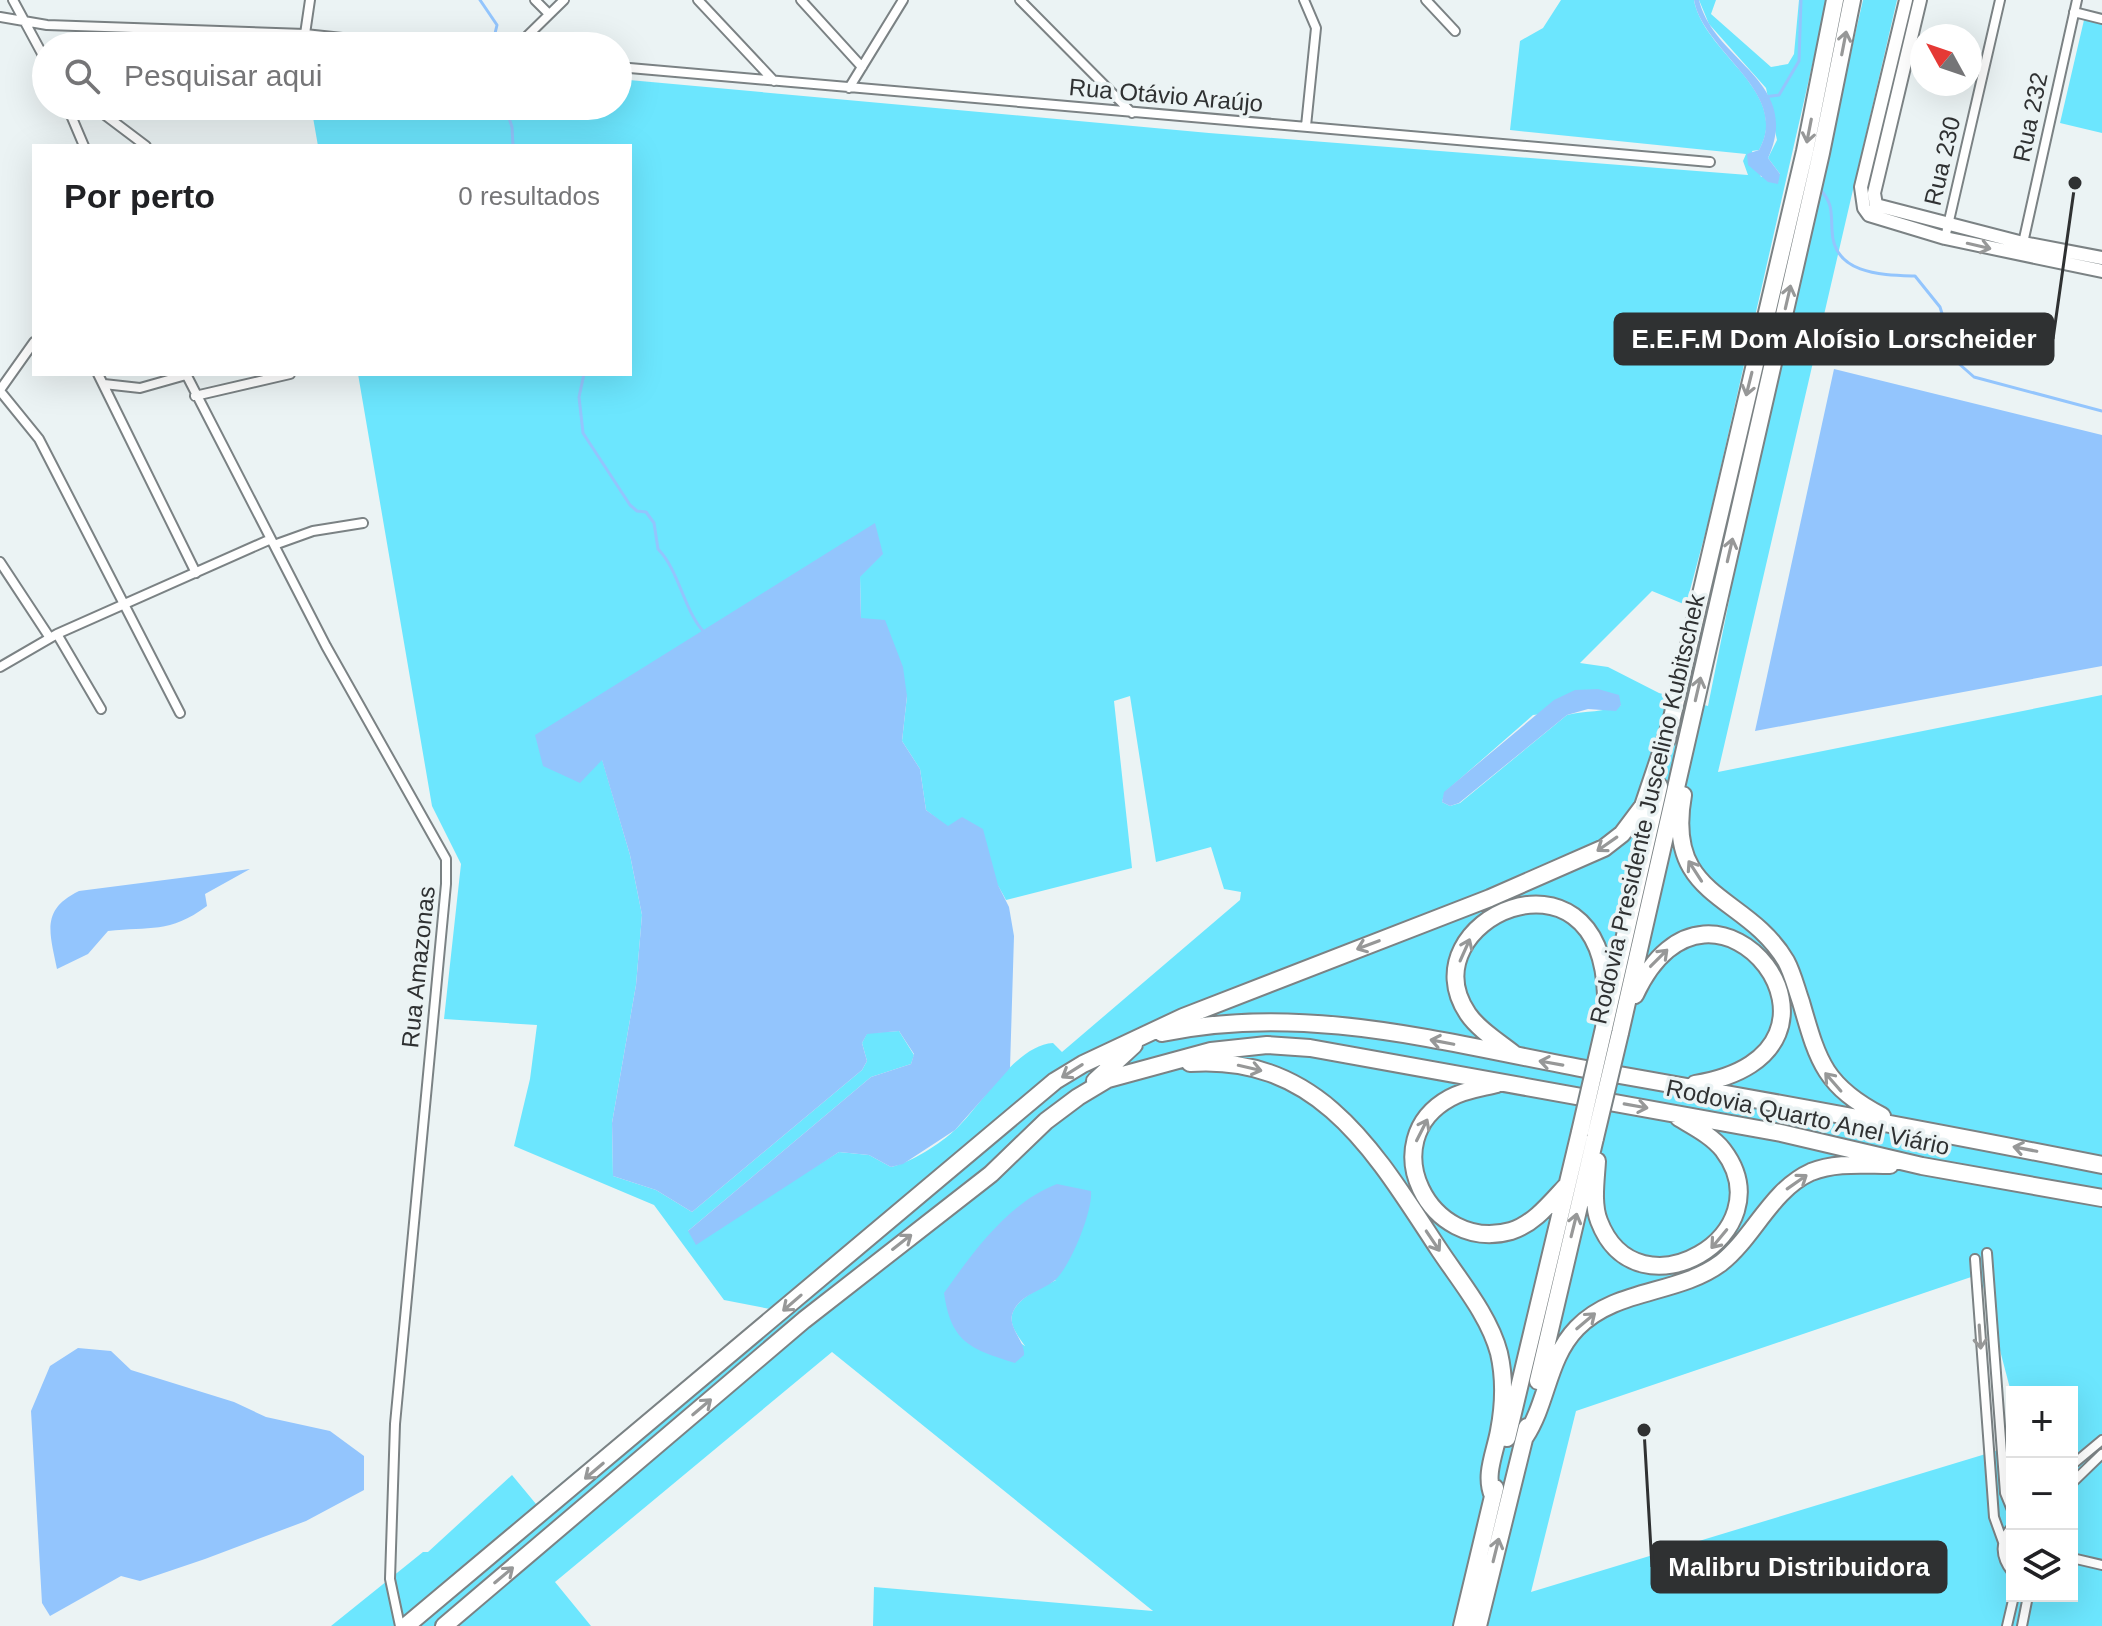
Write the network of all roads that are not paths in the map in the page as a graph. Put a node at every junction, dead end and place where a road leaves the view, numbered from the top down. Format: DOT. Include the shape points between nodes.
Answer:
graph roads {
  1 [pos="13,0"];
  2 [pos="310,0"];
  3 [pos="535,0"];
  4 [pos="564,0"];
  5 [pos="698,0"];
  6 [pos="801,0"];
  7 [pos="903,0"];
  8 [pos="1020,0"];
  9 [pos="1304,0"];
  10 [pos="1426,0"];
  11 [pos="1835,0"];
  12 [pos="1852,0"];
  13 [pos="1906,0"];
  14 [pos="1920,0"];
  15 [pos="2000,0"];
  16 [pos="2077,0"];
  17 [pos="2074,12"];
  18 [pos="549,14"];
  19 [pos="0,17"];
  20 [pos="2102,19"];
  21 [pos="27,24"];
  22 [pos="1455,31"];
  23 [pos="249,32"];
  24 [pos="305,32"];
  25 [pos="531,32"];
  26 [pos="32,34"];
  27 [pos="862,67"];
  28 [pos="632,68"];
  29 [pos="775,82"];
  30 [pos="849,88"];
  31 [pos="1132,113"];
  32 [pos="73,120"];
  33 [pos="112,120"];
  34 [pos="1306,126"];
  35 [pos="83,144"];
  36 [pos="143,144"];
  37 [pos="1710,162"];
  38 [pos="1870,207"];
  39 [pos="1946,232"];
  40 [pos="2023,243"];
  41 [pos="2102,258"];
  42 [pos="2102,271"];
  43 [pos="32,345"];
  44 [pos="99,376"];
  45 [pos="179,376"];
  46 [pos="187,376"];
  47 [pos="281,376"];
  48 [pos="104,384"];
  49 [pos="0,391"];
  50 [pos="195,396"];
  51 [pos="363,523"];
  52 [pos="272,542"];
  53 [pos="0,562"];
  54 [pos="196,573"];
  55 [pos="127,605"];
  56 [pos="54,636"];
  57 [pos="0,667"];
  58 [pos="101,709"];
  59 [pos="180,713"];
  60 [pos="1669,729"];
  61 [pos="1684,752"];
  62 [pos="1613,1025"];
  63 [pos="1142,1037"];
  64 [pos="1519,1057"];
  65 [pos="1145,1067"];
  66 [pos="1504,1082"];
  67 [pos="1683,1086"];
  68 [pos="1078,1097"];
  69 [pos="1670,1112"];
  70 [pos="1898,1124"];
  71 [pos="1590,1138"];
  72 [pos="2102,1165"];
  73 [pos="1922,1166"];
  74 [pos="1568,1184"];
  75 [pos="2102,1198"];
  76 [pos="1987,1253"];
  77 [pos="1975,1259"];
  78 [pos="1525,1437"];
  79 [pos="2102,1440"];
  80 [pos="2102,1454"];
  81 [pos="2078,1460"];
  82 [pos="2078,1477"];
  83 [pos="2006,1495"];
  84 [pos="1493,1496"];
  85 [pos="2010,1530"];
  86 [pos="2003,1542"];
  87 [pos="2078,1559"];
  88 [pos="2006,1564"];
  89 [pos="2102,1565"];
  90 [pos="2013,1602"];
  91 [pos="2027,1602"];
  92 [pos="403,1626"];
  93 [pos="444,1626"];
  94 [pos="1462,1626"];
  95 [pos="1478,1626"];
  96 [pos="2007,1626"];
  97 [pos="2022,1626"];
  1 -- 21 [label="street"];
  2 -- 24 [label="street"];
  3 -- 18 [label="street"];
  4 -- 18 [label="street"];
  5 -- 29 [label="street"];
  6 -- 27 [label="street"];
  7 -- 27 [label="street"];
  8 -- 31 [label="street"];
  9 -- 34 [label="street" via="1316,28"];
  10 -- 22 [label="street"];
  11 -- 60 [label="highway, Rodovia Presidente Juscelino Kubitschek, one-way" via="1805,151"];
  61 -- 12 [label="highway, Rodovia Presidente Juscelino Kubitschek, one-way"];
  13 -- 38 [label="street" via="1861,187"];
  14 -- 38 [label="street"];
  15 -- 39 [label="street, Rua 230"];
  16 -- 17 [label="street, Rua 232"];
  17 -- 20 [label="street"];
  17 -- 40 [label="street, Rua 232"];
  18 -- 25 [label="street"];
  19 -- 21 [label="street"];
  21 -- 23 [label="street"];
  21 -- 26 [label="street"];
  27 -- 30 [label="street"];
  28 -- 29 [label="street, Rua Otávio Araújo"];
  29 -- 30 [label="street, Rua Otávio Araújo"];
  30 -- 31 [label="street, Rua Otávio Araújo"];
  31 -- 34 [label="street, Rua Otávio Araújo"];
  32 -- 35 [label="street"];
  33 -- 36 [label="street"];
  34 -- 37 [label="street, Rua Otávio Araújo"];
  38 -- 39 [label="street"];
  38 -- 39 [label="street" via="1876,220"];
  39 -- 40 [label="street"];
  39 -- 42 [label="street, one-way"];
  40 -- 41 [label="street"];
  43 -- 49 [label="street"];
  44 -- 48 [label="street"];
  45 -- 48 [label="street" via="140,388"];
  46 -- 50 [label="street, Rua Amazonas"];
  47 -- 50 [label="street"];
  48 -- 54 [label="street"];
  49 -- 55 [label="street" via="39,439"];
  50 -- 52 [label="street, Rua Amazonas"];
  51 -- 52 [label="street"];
  52 -- 54 [label="street"];
  52 -- 92 [label="street, Rua Amazonas" via="442,848 447,870 395,1424 390,1579"];
  53 -- 56 [label="street"];
  54 -- 55 [label="street"];
  55 -- 56 [label="street"];
  55 -- 59 [label="street"];
  56 -- 57 [label="street"];
  56 -- 58 [label="street"];
  60 -- 62 [label="highway, Rodovia Presidente Juscelino Kubitschek"];
  60 -- 63 [label="highway, one-way" via="1643,806 1604,848"];
  61 -- 62 [label="highway, Rodovia Presidente Juscelino Kubitschek"];
  70 -- 61 [label="highway, one-way" via="1848,1097 1825,1074 1793,975 1780,952 1693,871 1681,840"];
  64 -- 62 [label="highway, one-way" via="1468,1014 1458,980 1459,963 1474,931 1500,910 1523,904 1552,907 1582,924 1601,951"];
  62 -- 67 [label="highway, one-way" via="1652,963 1677,942 1697,935 1721,936 1746,945 1766,963 1780,989 1782,1010 1772,1044 1760,1061 1735,1076"];
  62 -- 71 [label="highway, Rodovia Presidente Juscelino Kubitschek, bridge"];
  64 -- 63 [label="highway, Rodovia Quarto Anel Viário, one-way" via="1302,1021 1212,1024"];
  63 -- 68 [label="highway"];
  63 -- 92 [label="highway, one-way" via="1083,1064 1008,1119"];
  67 -- 64 [label="highway, Rodovia Quarto Anel Viário, one-way"];
  65 -- 66 [label="highway, Rodovia Quarto Anel Viário" via="1211,1051 1267,1045"];
  65 -- 68 [label="highway" via="1108,1079"];
  65 -- 84 [label="highway, one-way" via="1208,1062 1258,1069 1328,1104 1369,1147 1470,1297 1498,1351 1503,1397 1488,1478"];
  66 -- 69 [label="highway, Rodovia Quarto Anel Viário, one-way"];
  74 -- 66 [label="highway, one-way" via="1529,1222 1496,1233 1476,1233 1448,1222 1421,1194 1413,1156 1424,1123 1448,1099"];
  67 -- 70 [label="highway, Rodovia Quarto Anel Viário"];
  93 -- 68 [label="highway, one-way" via="804,1320 991,1174"];
  69 -- 71 [label="highway, one-way" via="1722,1149 1738,1186 1725,1234 1686,1263 1648,1264 1607,1236 1596,1204 1597,1155"];
  69 -- 73 [label="highway, Rodovia Quarto Anel Viário"];
  72 -- 70 [label="highway, Rodovia Quarto Anel Viário, one-way"];
  71 -- 74 [label="highway, Rodovia Presidente Juscelino Kubitschek"];
  78 -- 71 [label="highway, Rodovia Presidente Juscelino Kubitschek, one-way"];
  73 -- 75 [label="highway, Rodovia Quarto Anel Viário"];
  78 -- 73 [label="highway, one-way" via="1539,1414 1559,1351 1597,1312 1705,1273 1744,1239 1782,1192 1810,1173 1830,1166"];
  74 -- 84 [label="highway, Rodovia Presidente Juscelino Kubitschek"];
  76 -- 83 [label="street"];
  77 -- 86 [label="street, one-way" via="1994,1517"];
  95 -- 78 [label="highway, Rodovia Presidente Juscelino Kubitschek, one-way"];
  79 -- 81 [label="street"];
  80 -- 82 [label="street"];
  84 -- 94 [label="highway, Rodovia Presidente Juscelino Kubitschek"];
  85 -- 86 [label="street"];
  86 -- 88 [label="street"];
  87 -- 89 [label="street"];
  90 -- 96 [label="street"];
  91 -- 97 [label="street"];
}
